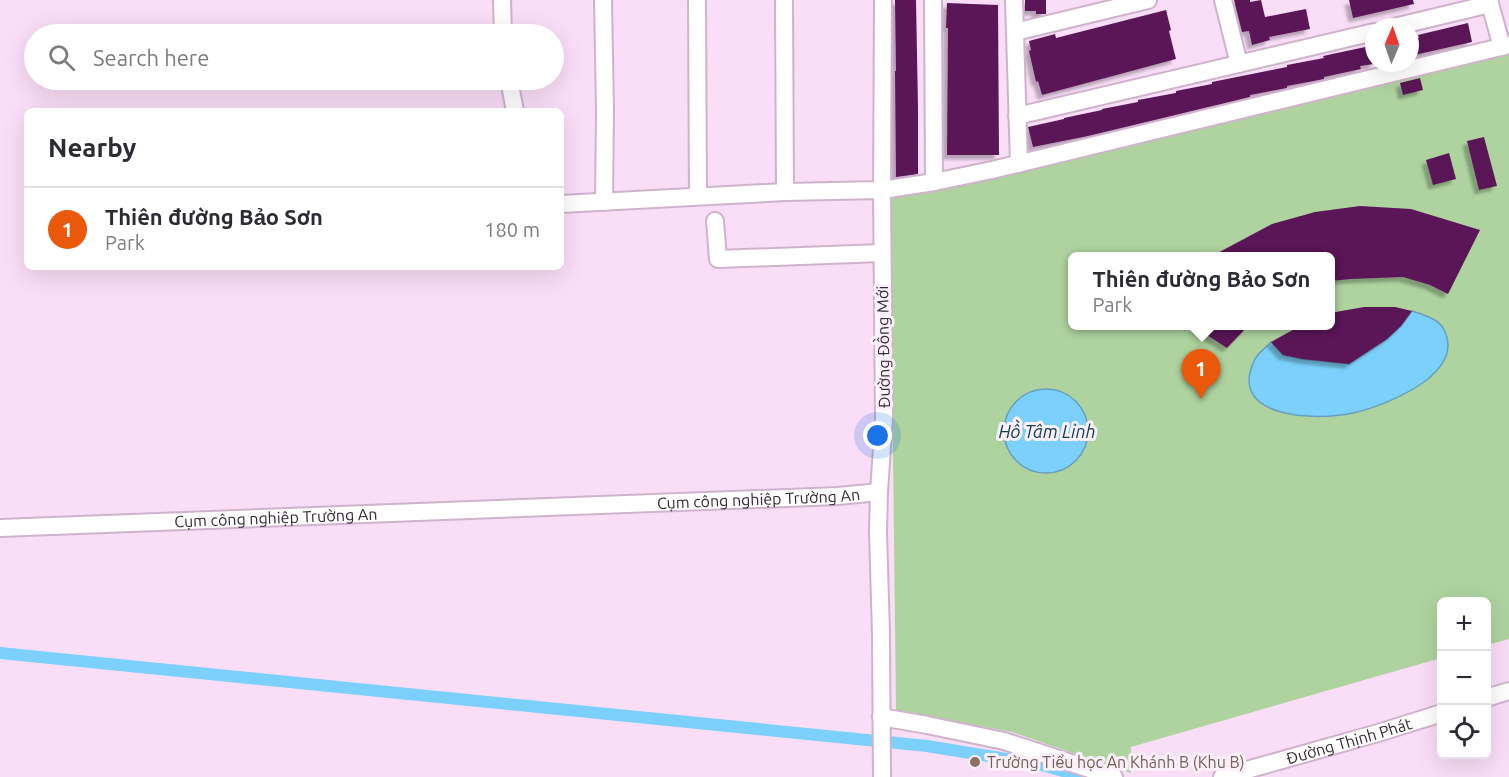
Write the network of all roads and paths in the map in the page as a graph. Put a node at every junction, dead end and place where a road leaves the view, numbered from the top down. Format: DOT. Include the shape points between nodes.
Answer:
graph roads {
  1 [pos="502,0"];
  2 [pos="603,0"];
  3 [pos="697,0"];
  4 [pos="784,0"];
  5 [pos="883,0"];
  6 [pos="933,0"];
  7 [pos="1014,0"];
  8 [pos="1148,0"];
  9 [pos="1223,0"];
  10 [pos="1490,2"];
  11 [pos="1419,20"];
  12 [pos="503,24"];
  13 [pos="1015,32"];
  14 [pos="1365,34"];
  15 [pos="1505,46"];
  16 [pos="1239,64"];
  17 [pos="511,90"];
  18 [pos="514,108"];
  19 [pos="1017,116"];
  20 [pos="1019,164"];
  21 [pos="934,182"];
  22 [pos="882,190"];
  23 [pos="785,192"];
  24 [pos="698,196"];
  25 [pos="604,202"];
  26 [pos="564,204"];
  27 [pos="715,221"];
  28 [pos="882,253"];
  29 [pos="879,492"];
  30 [pos="0,528"];
  31 [pos="1509,691"];
  32 [pos="1491,696"];
  33 [pos="1437,714"];
  34 [pos="882,730"];
  35 [pos="882,777"];
  36 [pos="1114,777"];
  37 [pos="1221,777"];
  1 -- 12 [label="street"];
  2 -- 25 [label="street"];
  3 -- 24 [label="street"];
  4 -- 23 [label="street"];
  5 -- 22 [label="street, Đường Đồng Mới"];
  6 -- 21 [label="street"];
  7 -- 13 [label="street"];
  8 -- 13 [label="street"];
  9 -- 16 [label="street"];
  10 -- 11 [label="street"];
  10 -- 15 [label="street"];
  13 -- 19 [label="street"];
  14 -- 16 [label="street"];
  15 -- 20 [label="street"];
  16 -- 19 [label="street"];
  17 -- 18 [label="street"];
  19 -- 20 [label="street"];
  20 -- 21 [label="street"];
  21 -- 22 [label="street"];
  22 -- 23 [label="street"];
  22 -- 28 [label="street, Đường Đồng Mới"];
  23 -- 24 [label="street"];
  24 -- 25 [label="street"];
  25 -- 26 [label="street"];
  27 -- 28 [label="street" via="718,259"];
  28 -- 29 [label="street, Đường Đồng Mới" via="884,418"];
  29 -- 30 [label="street, Cụm công nghiệp Trường An"];
  29 -- 34 [label="street, Đường Đồng Mới"];
  31 -- 32 [label="street"];
  33 -- 37 [label="street, Đường Thịnh Phát"];
  34 -- 35 [label="street, Đường Đồng Mới"];
  34 -- 36 [label="street" via="927,725 1004,741"];
}
